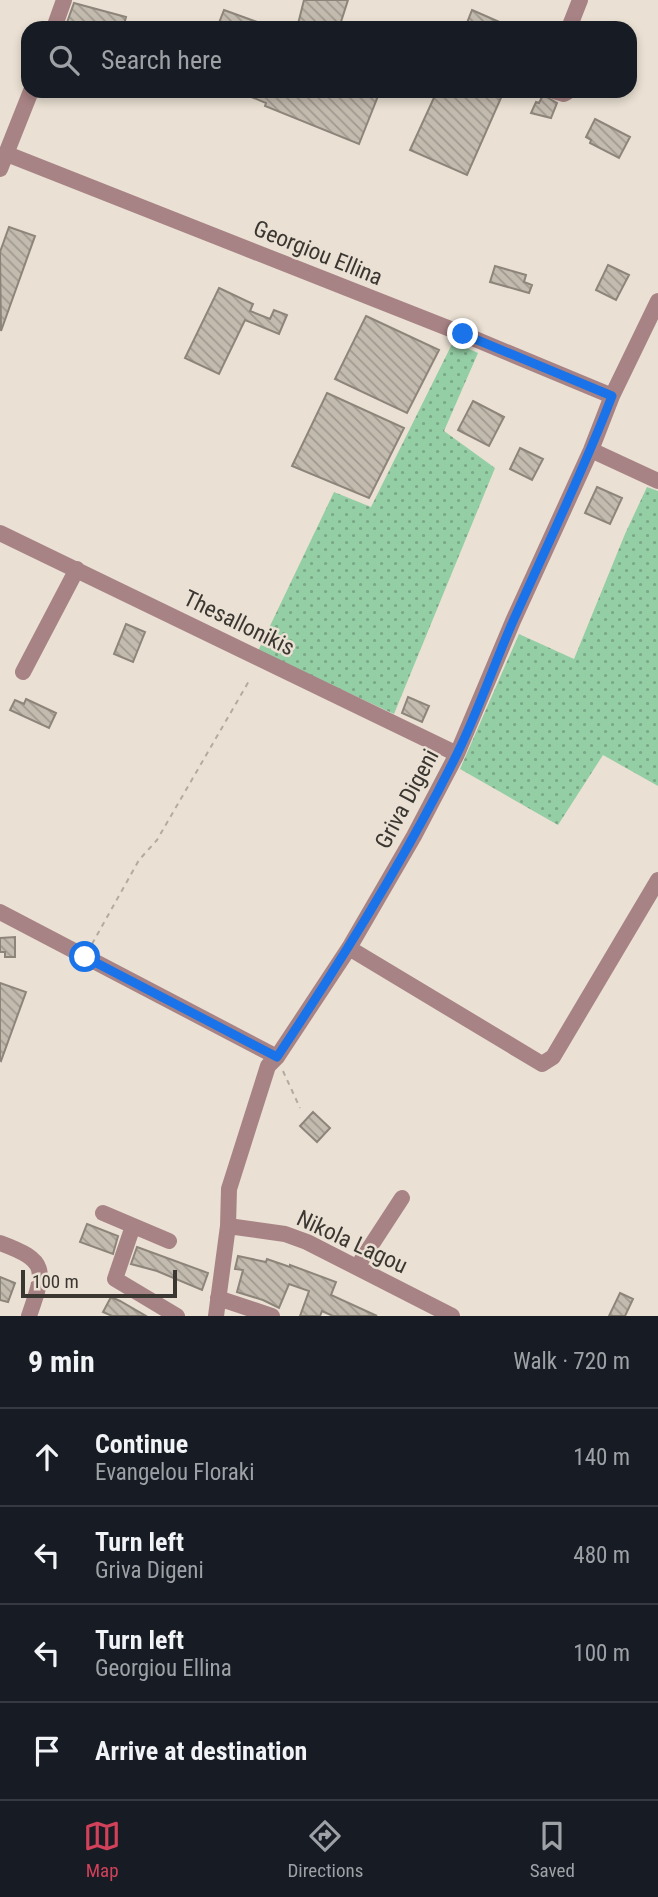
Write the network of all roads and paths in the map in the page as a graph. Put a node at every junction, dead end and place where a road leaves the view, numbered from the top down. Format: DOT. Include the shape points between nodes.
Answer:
graph roads {
  1 [pos="64,0"];
  2 [pos="580,0"];
  3 [pos="56,21"];
  4 [pos="572,21"];
  5 [pos="28,98"];
  6 [pos="4,162"];
  7 [pos="658,301"];
  8 [pos="612,396"];
  9 [pos="591,450"];
  10 [pos="658,481"];
  11 [pos="0,533"];
  12 [pos="77,569"];
  13 [pos="23,672"];
  14 [pos="249,681"];
  15 [pos="457,754"];
  16 [pos="658,880"];
  17 [pos="0,912"];
  18 [pos="349,948"];
  19 [pos="85,957"];
  20 [pos="277,1057"];
  21 [pos="300,1108"];
  22 [pos="402,1198"];
  23 [pos="103,1213"];
  24 [pos="133,1226"];
  25 [pos="228,1226"];
  26 [pos="169,1241"];
  27 [pos="0,1243"];
  28 [pos="357,1267"];
  29 [pos="218,1298"];
  30 [pos="29,1316"];
  31 [pos="177,1316"];
  32 [pos="216,1316"];
  33 [pos="272,1316"];
  34 [pos="452,1316"];
  1 -- 3 [label="street"];
  2 -- 4 [label="street"];
  5 -- 6 [label="street"];
  6 -- 8 [label="street, Georgiou Ellina" via="451,329"];
  7 -- 8 [label="street, Griva Digeni"];
  8 -- 9 [label="street, Griva Digeni"];
  9 -- 10 [label="street"];
  9 -- 15 [label="street, Griva Digeni"];
  11 -- 12 [label="street, Thesallonikis"];
  12 -- 13 [label="street"];
  12 -- 15 [label="street, Thesallonikis"];
  14 -- 19 [label="path"];
  15 -- 18 [label="street, Griva Digeni"];
  16 -- 18 [label="street" via="553,1057 542,1064"];
  17 -- 19 [label="street"];
  18 -- 20 [label="street, Griva Digeni"];
  19 -- 20 [label="street"];
  20 -- 21 [label="path"];
  20 -- 25 [label="street, Griva Digeni" via="268,1066 233,1172"];
  22 -- 28 [label="street"];
  23 -- 24 [label="street"];
  24 -- 26 [label="street"];
  24 -- 31 [label="street" via="115,1279"];
  25 -- 28 [label="street, Nikola Lagou" via="285,1234"];
  25 -- 29 [label="street, Griva Digeni"];
  27 -- 30 [label="street" via="30,1256 39,1267 40,1282"];
  28 -- 34 [label="street, Nikola Lagou"];
  29 -- 32 [label="street, Griva Digeni"];
  29 -- 33 [label="street"];
}
